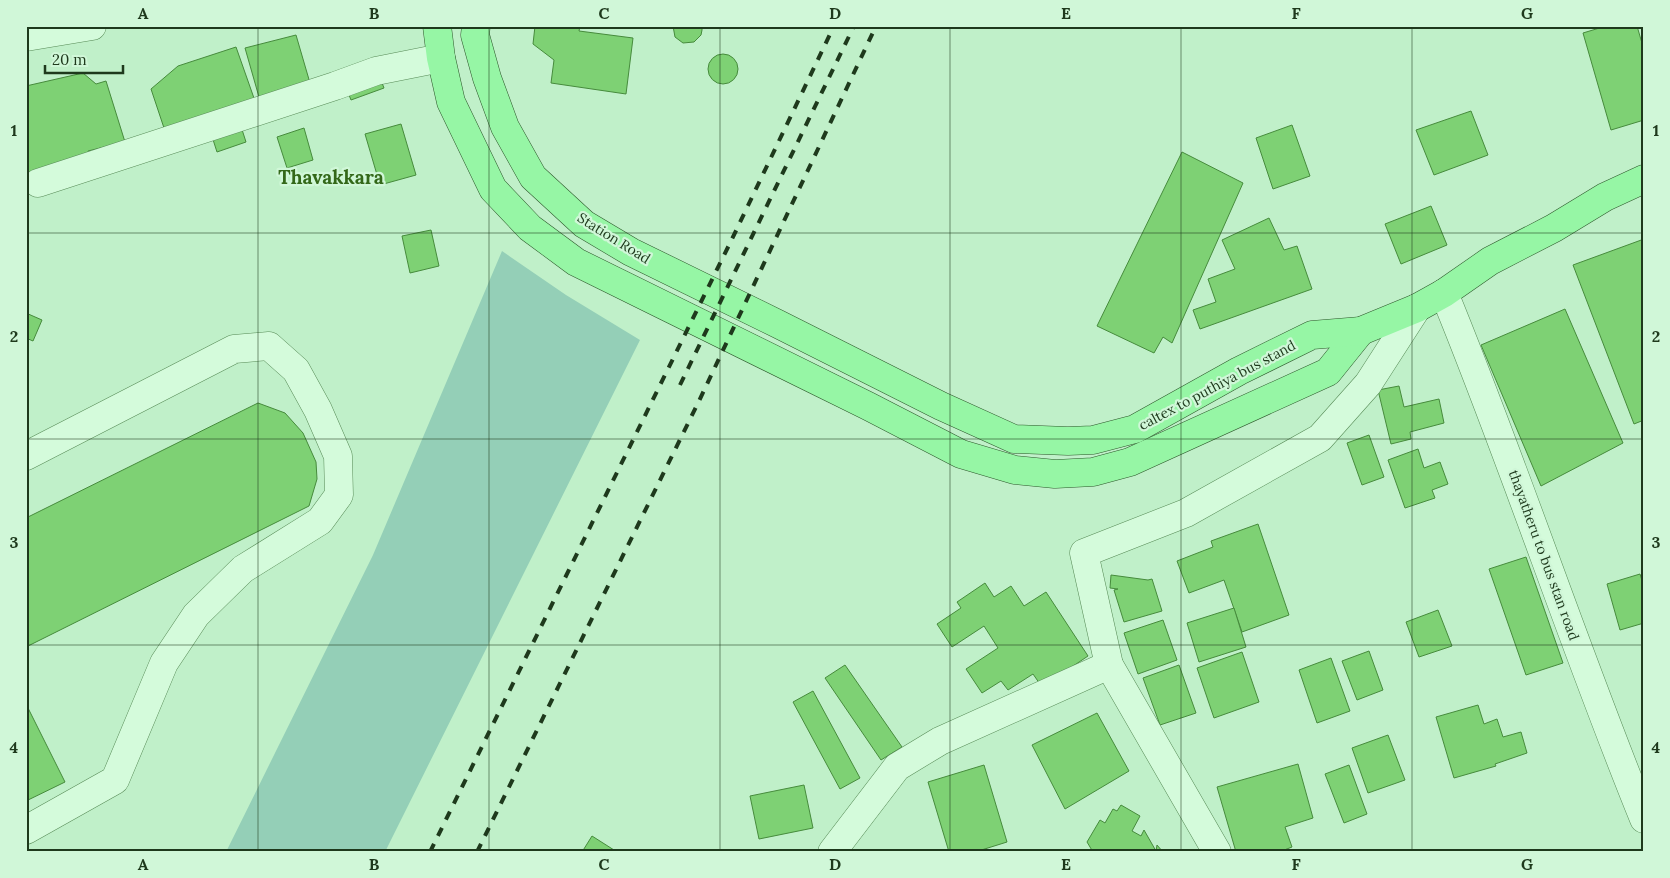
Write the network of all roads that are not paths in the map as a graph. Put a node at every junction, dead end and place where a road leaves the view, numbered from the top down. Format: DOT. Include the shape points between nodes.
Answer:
graph roads {
  1 [pos="92,26"];
  2 [pos="416,26"];
  3 [pos="438,26"];
  4 [pos="476,26"];
  5 [pos="26,38"];
  6 [pos="441,58"];
  7 [pos="1644,179"];
  8 [pos="38,182"];
  9 [pos="1444,293"];
  10 [pos="1417,308"];
  11 [pos="778,324"];
  12 [pos="1361,331"];
  13 [pos="26,456"];
  14 [pos="1109,665"];
  15 [pos="1644,818"];
  16 [pos="26,830"];
  17 [pos="26,847"];
  18 [pos="28,852"];
  19 [pos="832,852"];
  20 [pos="1217,852"];
  1 -- 5 [label="street"];
  2 -- 6 [label="main road"];
  3 -- 6 [label="main road"];
  4 -- 11 [label="main road, Station Road" via="475,35 487,78 502,119 533,177 584,224 631,252"];
  6 -- 8 [label="street" via="376,71"];
  6 -- 12 [label="main road" via="451,102 493,189 530,228 576,262 961,454 979,460 1015,470 1055,474 1093,472 1130,462 1328,372"];
  7 -- 9 [label="main road, caltex to puthiya bus stand" via="1490,261"];
  9 -- 10 [label="main road, caltex to puthiya bus stand"];
  9 -- 15 [label="street, thayatheru to bus stan road" via="1502,440 1605,725"];
  10 -- 12 [label="main road, caltex to puthiya bus stand"];
  10 -- 14 [label="street" via="1368,384 1320,438 1186,513 1084,553"];
  11 -- 12 [label="main road, caltex to puthiya bus stand" via="1014,439 1068,442 1093,440 1135,429 1312,335"];
  13 -- 16 [label="street" via="234,349 269,346 296,370 318,410 338,456 339,495 320,521 243,569 196,615 164,663 115,780"];
  14 -- 19 [label="street" via="940,741 897,767"];
  14 -- 20 [label="street"];
  17 -- 18 [label="street"];
}
